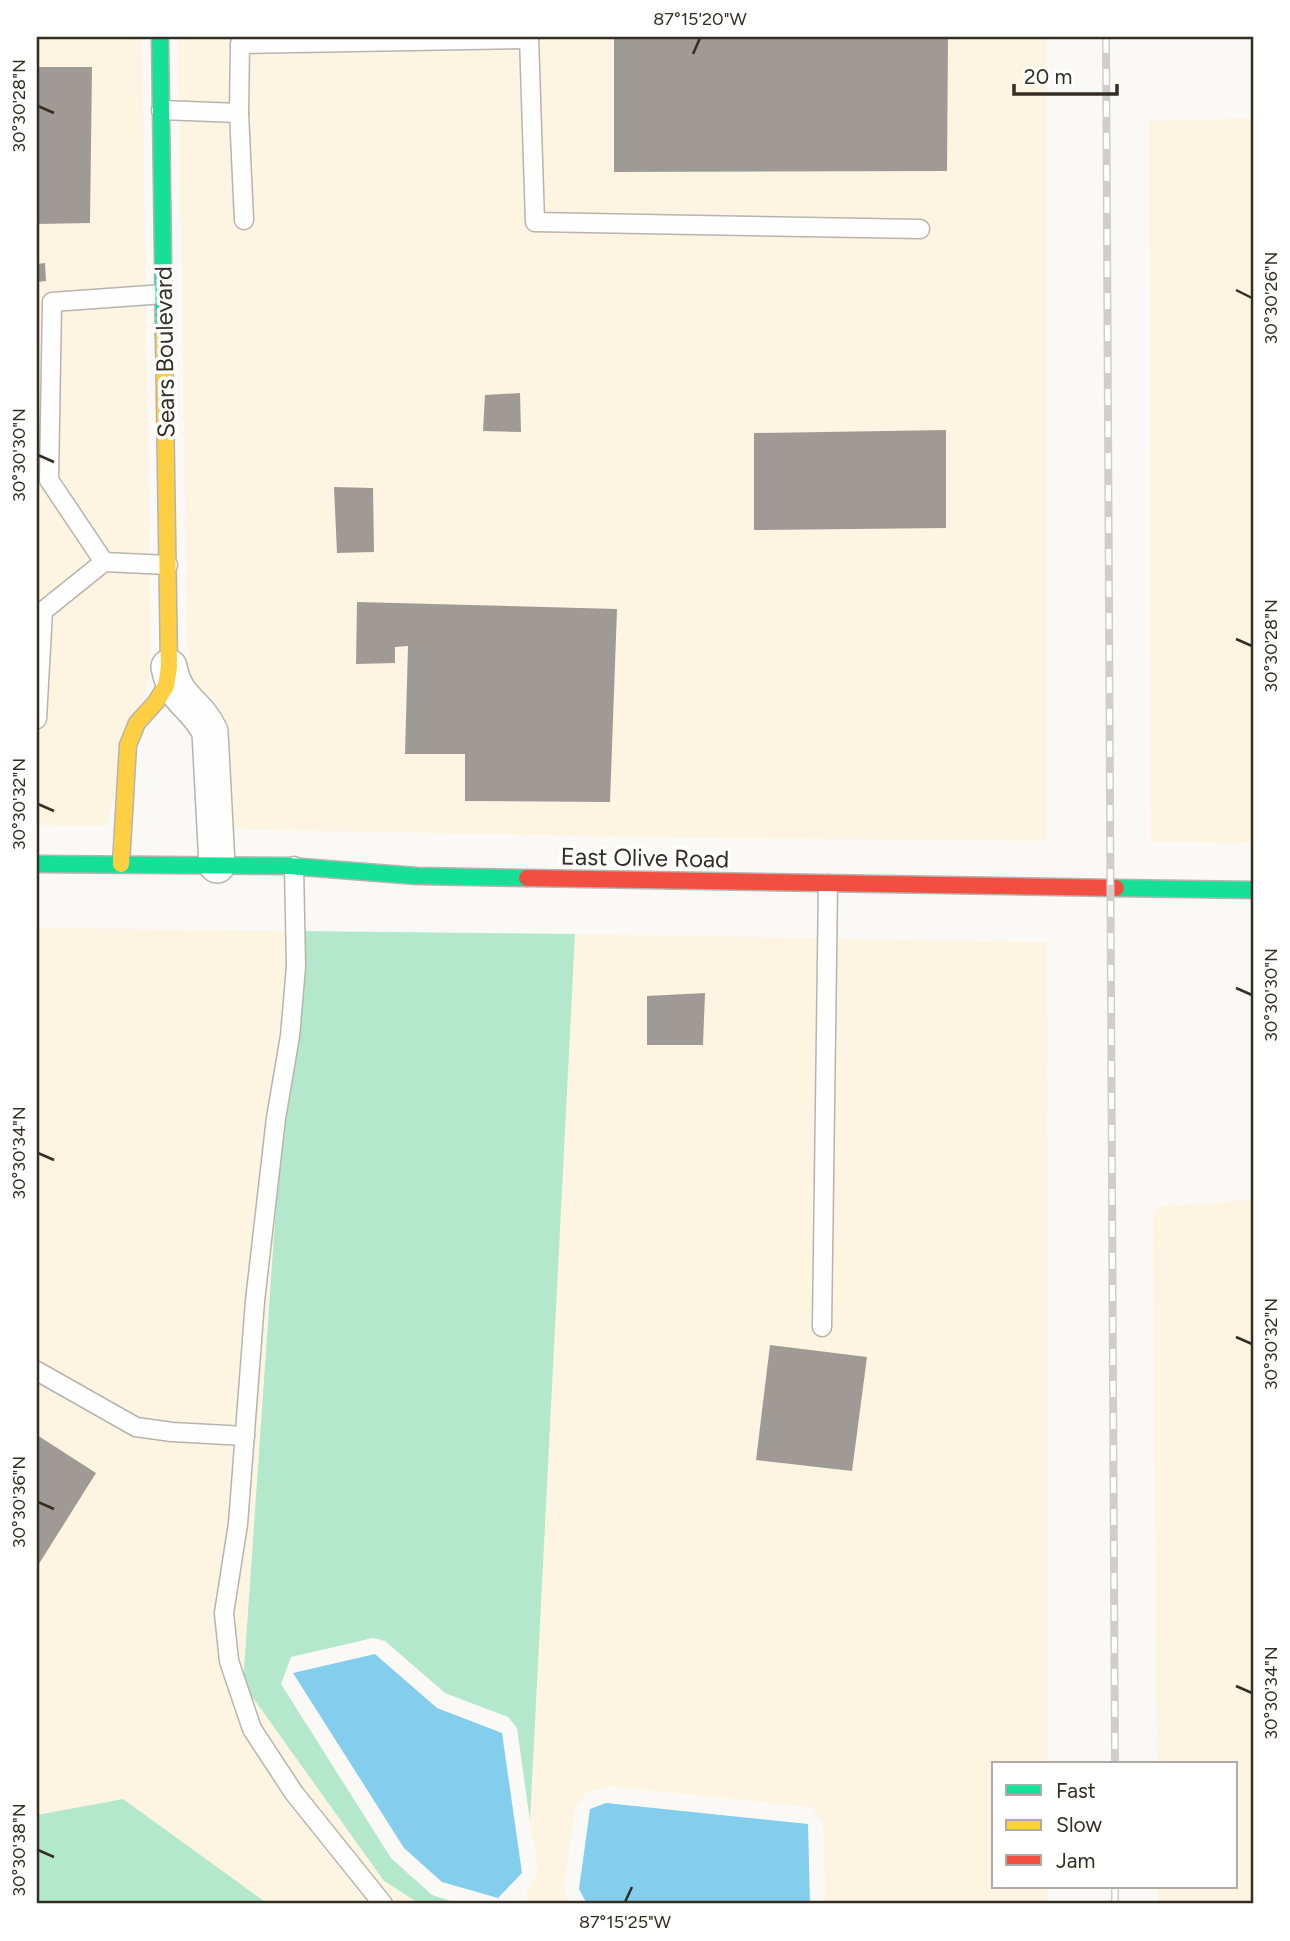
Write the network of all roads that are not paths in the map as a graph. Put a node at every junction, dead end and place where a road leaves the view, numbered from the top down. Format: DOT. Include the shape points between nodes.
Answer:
graph roads {
  1 [pos="160,37"];
  2 [pos="529,38"];
  3 [pos="161,110"];
  4 [pos="239,113"];
  5 [pos="244,220"];
  6 [pos="920,229"];
  7 [pos="164,294"];
  8 [pos="43,480"];
  9 [pos="104,562"];
  10 [pos="168,565"];
  11 [pos="169,667"];
  12 [pos="37,719"];
  13 [pos="37,864"];
  14 [pos="121,864"];
  15 [pos="217,865"];
  16 [pos="294,866"];
  17 [pos="828,884"];
  18 [pos="1253,890"];
  19 [pos="822,1327"];
  20 [pos="37,1371"];
  21 [pos="245,1436"];
  22 [pos="383,1904"];
  1 -- 3 [label="street, Sears Boulevard"];
  2 -- 4 [label="lane" via="240,44"];
  2 -- 6 [label="lane" via="535,222"];
  3 -- 4 [label="lane"];
  3 -- 7 [label="street, Sears Boulevard"];
  4 -- 5 [label="lane"];
  7 -- 8 [label="lane" via="51,302"];
  7 -- 10 [label="street, Sears Boulevard"];
  8 -- 9 [label="lane"];
  9 -- 10 [label="lane"];
  9 -- 12 [label="lane" via="43,611"];
  10 -- 11 [label="street, Sears Boulevard"];
  11 -- 14 [label="street, Sears Boulevard" via="166,686 136,723 128,745"];
  11 -- 15 [label="street, Sears Boulevard" via="173,685 202,716 210,732"];
  13 -- 14 [label="street, East Olive Road"];
  14 -- 15 [label="street, East Olive Road"];
  15 -- 16 [label="street, East Olive Road"];
  16 -- 17 [label="street, East Olive Road" via="417,876"];
  16 -- 21 [label="lane" via="296,967 264,1222"];
  17 -- 18 [label="street, East Olive Road"];
  17 -- 19 [label="lane"];
  20 -- 21 [label="lane" via="136,1427"];
  21 -- 22 [label="lane" via="238,1524 223,1613 229,1661 252,1729 294,1793"];
}
